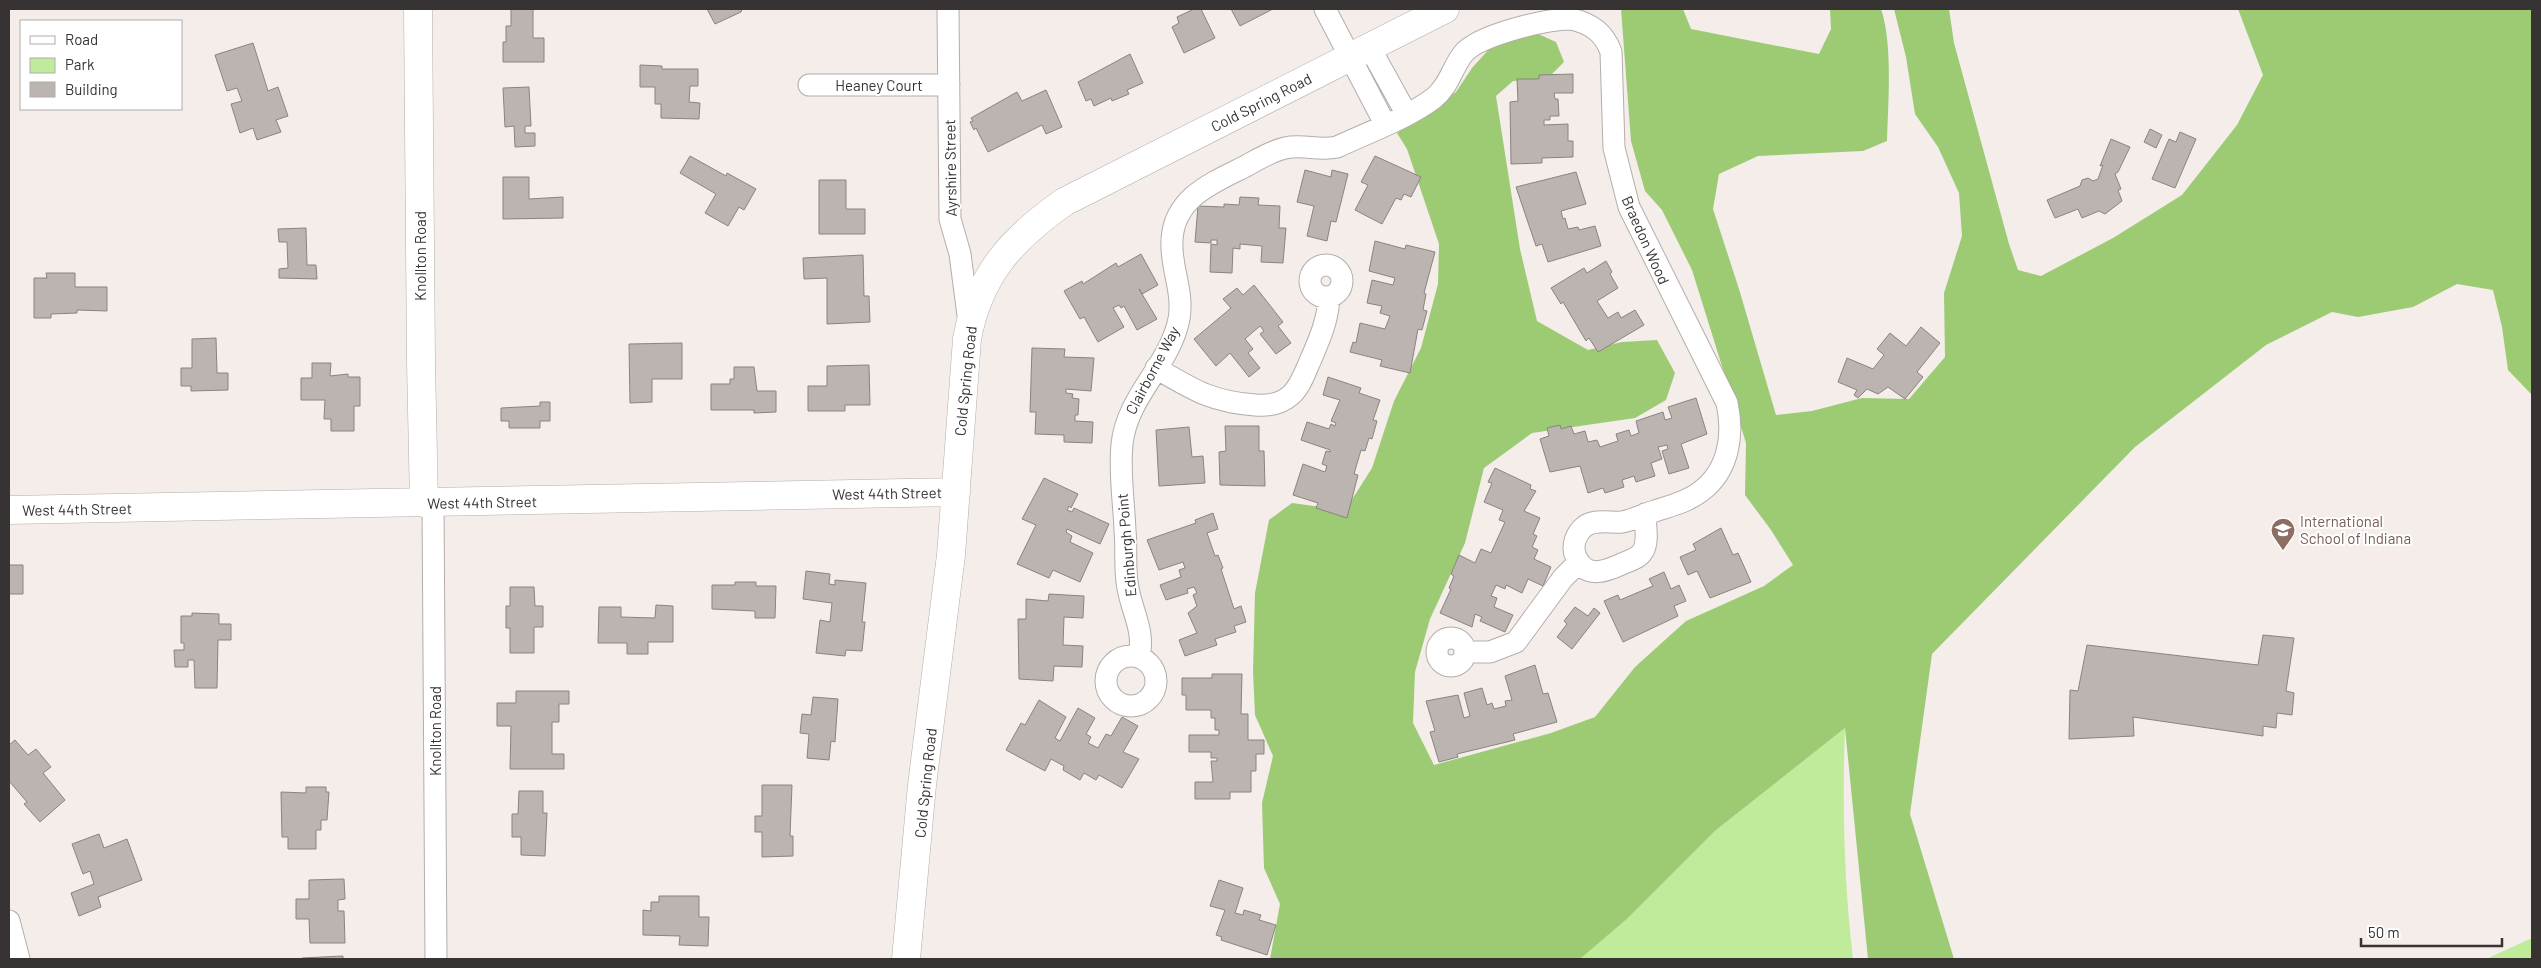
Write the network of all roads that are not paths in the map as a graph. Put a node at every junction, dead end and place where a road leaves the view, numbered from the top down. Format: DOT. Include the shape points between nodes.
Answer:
graph roads {
  1 [pos="418,9"];
  2 [pos="948,9"];
  3 [pos="1325,9"];
  4 [pos="1445,9"];
  5 [pos="1359,53"];
  6 [pos="809,85"];
  7 [pos="949,85"];
  8 [pos="1406,113"];
  9 [pos="1385,124"];
  10 [pos="1329,297"];
  11 [pos="970,326"];
  12 [pos="1156,368"];
  13 [pos="1120,461"];
  14 [pos="956,492"];
  15 [pos="429,503"];
  16 [pos="9,510"];
  17 [pos="1645,514"];
  18 [pos="1579,562"];
  19 [pos="1465,652"];
  20 [pos="1139,657"];
  21 [pos="9,921"];
  22 [pos="19,959"];
  23 [pos="436,959"];
  24 [pos="906,959"];
  1 -- 15 [label="street, Knollton Road" via="420,345"];
  2 -- 7 [label="street, Ayrshire Street"];
  3 -- 5 [label="street"];
  4 -- 5 [label="street, Cold Spring Road"];
  5 -- 8 [label="street"];
  5 -- 9 [label="street"];
  5 -- 11 [label="street, Cold Spring Road" via="1090,189 1045,216 1018,238 1002,258 983,289"];
  6 -- 7 [label="street, Heaney Court"];
  7 -- 11 [label="street, Ayrshire Street" via="950,219 960,254"];
  8 -- 9 [label="street, Braedon Wood"];
  8 -- 17 [label="street, Braedon Wood" via="1435,97 1446,86 1462,54 1488,36 1564,19 1584,22 1601,33 1609,44 1613,58 1613,139 1624,190 1636,224 1727,403 1731,431 1726,456 1718,473 1699,493"];
  9 -- 12 [label="street, Clairborne Way" via="1338,147 1294,146 1274,152 1205,186 1192,196 1178,216 1172,238 1180,296 1179,319"];
  10 -- 12 [label="street" via="1324,329 1301,382 1292,394 1276,403 1266,406 1226,403 1196,391"];
  11 -- 14 [label="street, Cold Spring Road"];
  12 -- 13 [label="street, Clairborne Way" via="1128,416"];
  13 -- 20 [label="street, Edinburgh Point" via="1126,579 1141,636"];
  14 -- 15 [label="street, West 44th Street"];
  14 -- 24 [label="street, Cold Spring Road" via="922,785"];
  15 -- 16 [label="street, West 44th Street"];
  15 -- 23 [label="street, Knollton Road"];
  17 -- 18 [label="street, Braedon Wood" via="1621,522 1598,522 1586,526 1578,533 1574,546"];
  17 -- 18 [label="street" via="1645,545 1636,559 1605,572 1589,571"];
  18 -- 19 [label="street" via="1563,578 1516,642 1490,652"];
  21 -- 22 [label="street"];
}
